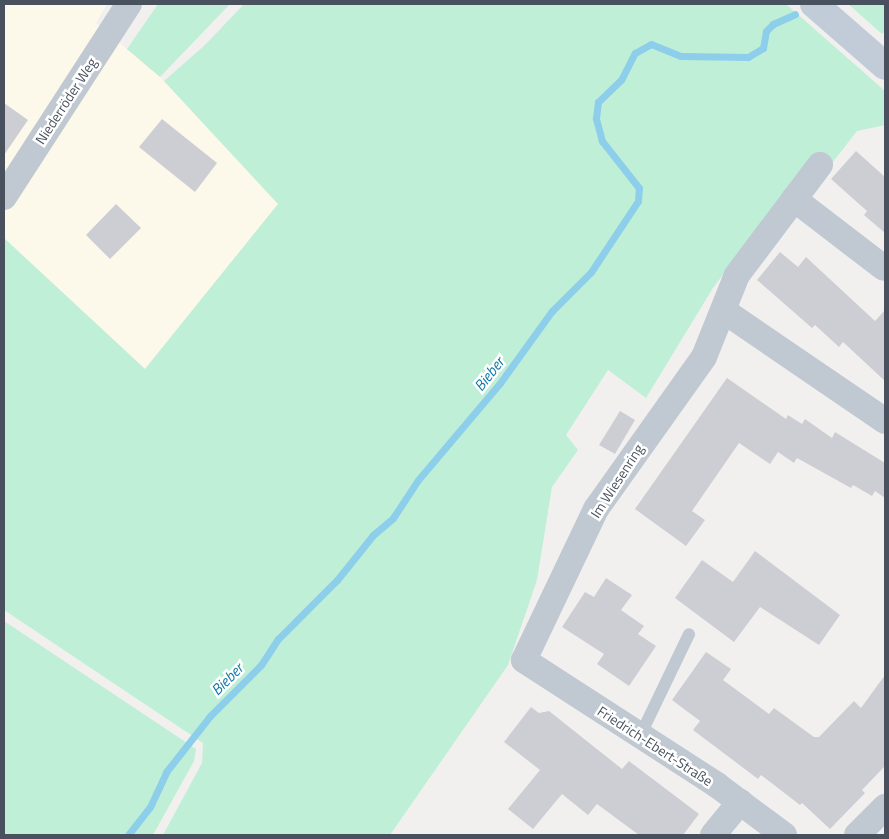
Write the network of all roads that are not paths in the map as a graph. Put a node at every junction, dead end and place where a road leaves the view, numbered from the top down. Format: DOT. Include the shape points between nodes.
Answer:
graph roads {
  1 [pos="128,4"];
  2 [pos="814,4"];
  3 [pos="885,66"];
  4 [pos="820,165"];
  5 [pos="4,197"];
  6 [pos="794,199"];
  7 [pos="884,268"];
  8 [pos="724,311"];
  9 [pos="885,421"];
  10 [pos="689,634"];
  11 [pos="524,660"];
  12 [pos="640,736"];
  13 [pos="740,802"];
  14 [pos="885,807"];
  15 [pos="713,835"];
  16 [pos="784,835"];
  17 [pos="857,835"];
  1 -- 5 [label="street, Niederröder Weg"];
  2 -- 3 [label="main road"];
  4 -- 6 [label="street, Im Wiesenring"];
  6 -- 7 [label="street"];
  6 -- 8 [label="street, Im Wiesenring" via="737,275"];
  8 -- 9 [label="street"];
  8 -- 11 [label="street, Im Wiesenring" via="694,374 596,509"];
  10 -- 12 [label="lane"];
  11 -- 12 [label="street, Friedrich-Ebert-Straße"];
  12 -- 13 [label="street, Friedrich-Ebert-Straße"];
  13 -- 15 [label="street"];
  13 -- 16 [label="street, Friedrich-Ebert-Straße"];
  14 -- 17 [label="street"];
}
